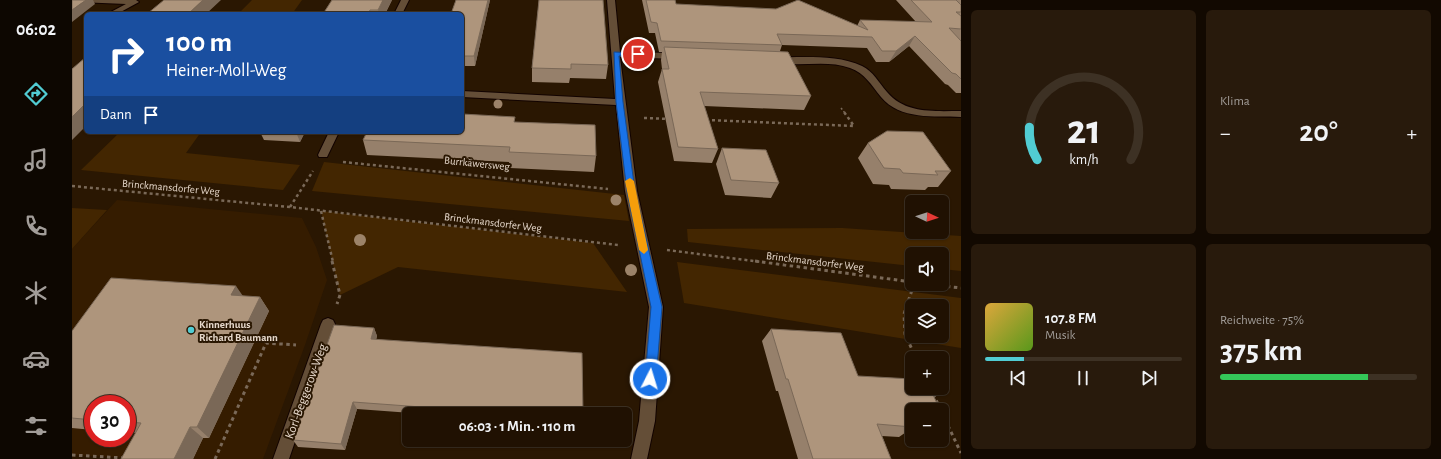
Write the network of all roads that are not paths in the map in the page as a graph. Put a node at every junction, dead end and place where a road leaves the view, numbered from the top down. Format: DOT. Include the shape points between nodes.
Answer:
graph roads {
  1 [pos="78,0"];
  2 [pos="405,0"];
  3 [pos="611,0"];
  4 [pos="136,1"];
  5 [pos="115,12"];
  6 [pos="399,12"];
  7 [pos="616,54"];
  8 [pos="685,56"];
  9 [pos="764,59"];
  10 [pos="464,94"];
  11 [pos="620,102"];
  12 [pos="961,114"];
  13 [pos="333,134"];
  14 [pos="322,157"];
  15 [pos="328,324"];
  16 [pos="281,459"];
  17 [pos="639,459"];
  1 -- 4 [label="street"];
  2 -- 6 [label="street"];
  3 -- 7 [label="street"];
  4 -- 5 [label="street"];
  7 -- 8 [label="street"];
  7 -- 11 [label="street"];
  9 -- 12 [label="street" via="848,63 861,68 889,102 904,110"];
  10 -- 11 [label="street"];
  11 -- 17 [label="street" via="631,191 656,307 647,421"];
  13 -- 14 [label="street"];
  15 -- 16 [label="street, Korl-Beggerow-Weg"];
}
